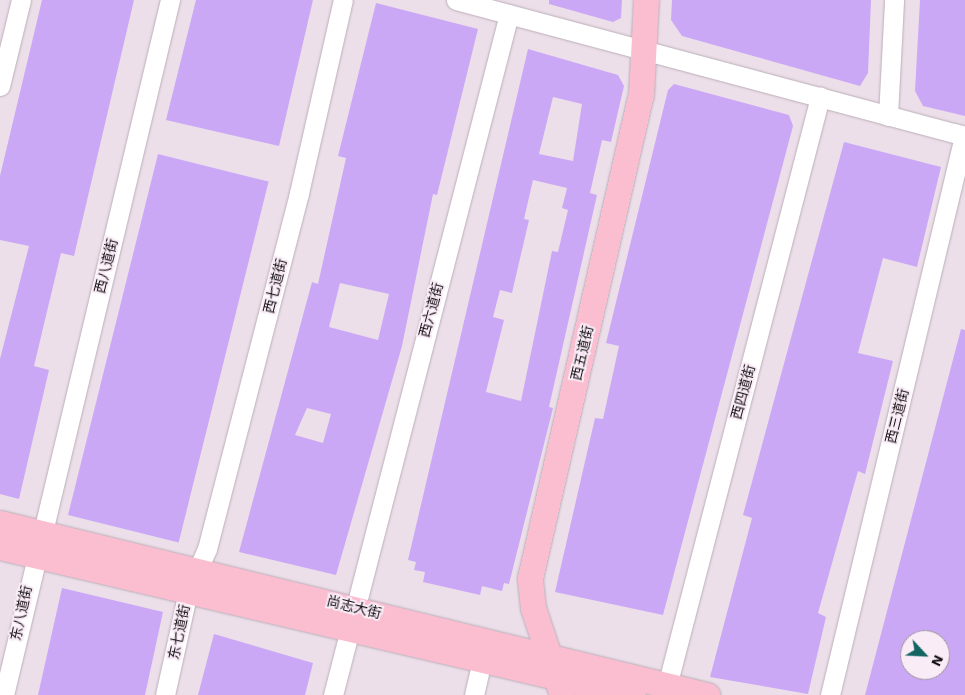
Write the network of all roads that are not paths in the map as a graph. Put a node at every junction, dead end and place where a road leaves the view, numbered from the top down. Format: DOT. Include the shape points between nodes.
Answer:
graph roads {
  1 [pos="21,0"];
  2 [pos="170,0"];
  3 [pos="343,0"];
  4 [pos="456,0"];
  5 [pos="646,0"];
  6 [pos="894,0"];
  7 [pos="509,14"];
  8 [pos="643,50"];
  9 [pos="0,86"];
  10 [pos="820,98"];
  11 [pos="888,116"];
  12 [pos="964,136"];
  13 [pos="0,523"];
  14 [pos="37,544"];
  15 [pos="0,547"];
  16 [pos="192,580"];
  17 [pos="352,618"];
  18 [pos="482,660"];
  19 [pos="555,676"];
  20 [pos="667,686"];
  21 [pos="4,695"];
  22 [pos="165,695"];
  23 [pos="333,695"];
  24 [pos="474,695"];
  25 [pos="632,695"];
  26 [pos="707,695"];
  27 [pos="830,695"];
  1 -- 9 [label="street"];
  2 -- 14 [label="street, 西八道街"];
  3 -- 16 [label="street, 西七道街" via="207,549"];
  4 -- 7 [label="street"];
  5 -- 8 [label="main road, 西五道街"];
  6 -- 11 [label="street"];
  7 -- 8 [label="street"];
  7 -- 17 [label="street, 西六道街"];
  8 -- 10 [label="street"];
  8 -- 19 [label="main road, 西五道街" via="641,95 530,578"];
  10 -- 11 [label="street"];
  10 -- 20 [label="street, 西四道街"];
  11 -- 12 [label="street"];
  12 -- 27 [label="street, 西三道街"];
  13 -- 14 [label="main road, 尚志大街"];
  14 -- 15 [label="main road, 尚志大街"];
  14 -- 16 [label="main road, 尚志大街"];
  14 -- 21 [label="street, 东八道街"];
  16 -- 17 [label="main road, 尚志大街"];
  16 -- 22 [label="street, 东七道街"];
  17 -- 18 [label="main road, 尚志大街"];
  17 -- 19 [label="main road, 尚志大街"];
  17 -- 23 [label="street, 西六道街"];
  18 -- 19 [label="main road, 尚志大街"];
  18 -- 24 [label="street"];
  19 -- 20 [label="main road, 尚志大街"];
  19 -- 25 [label="main road, 尚志大街"];
  20 -- 26 [label="main road, 尚志大街"];
}
